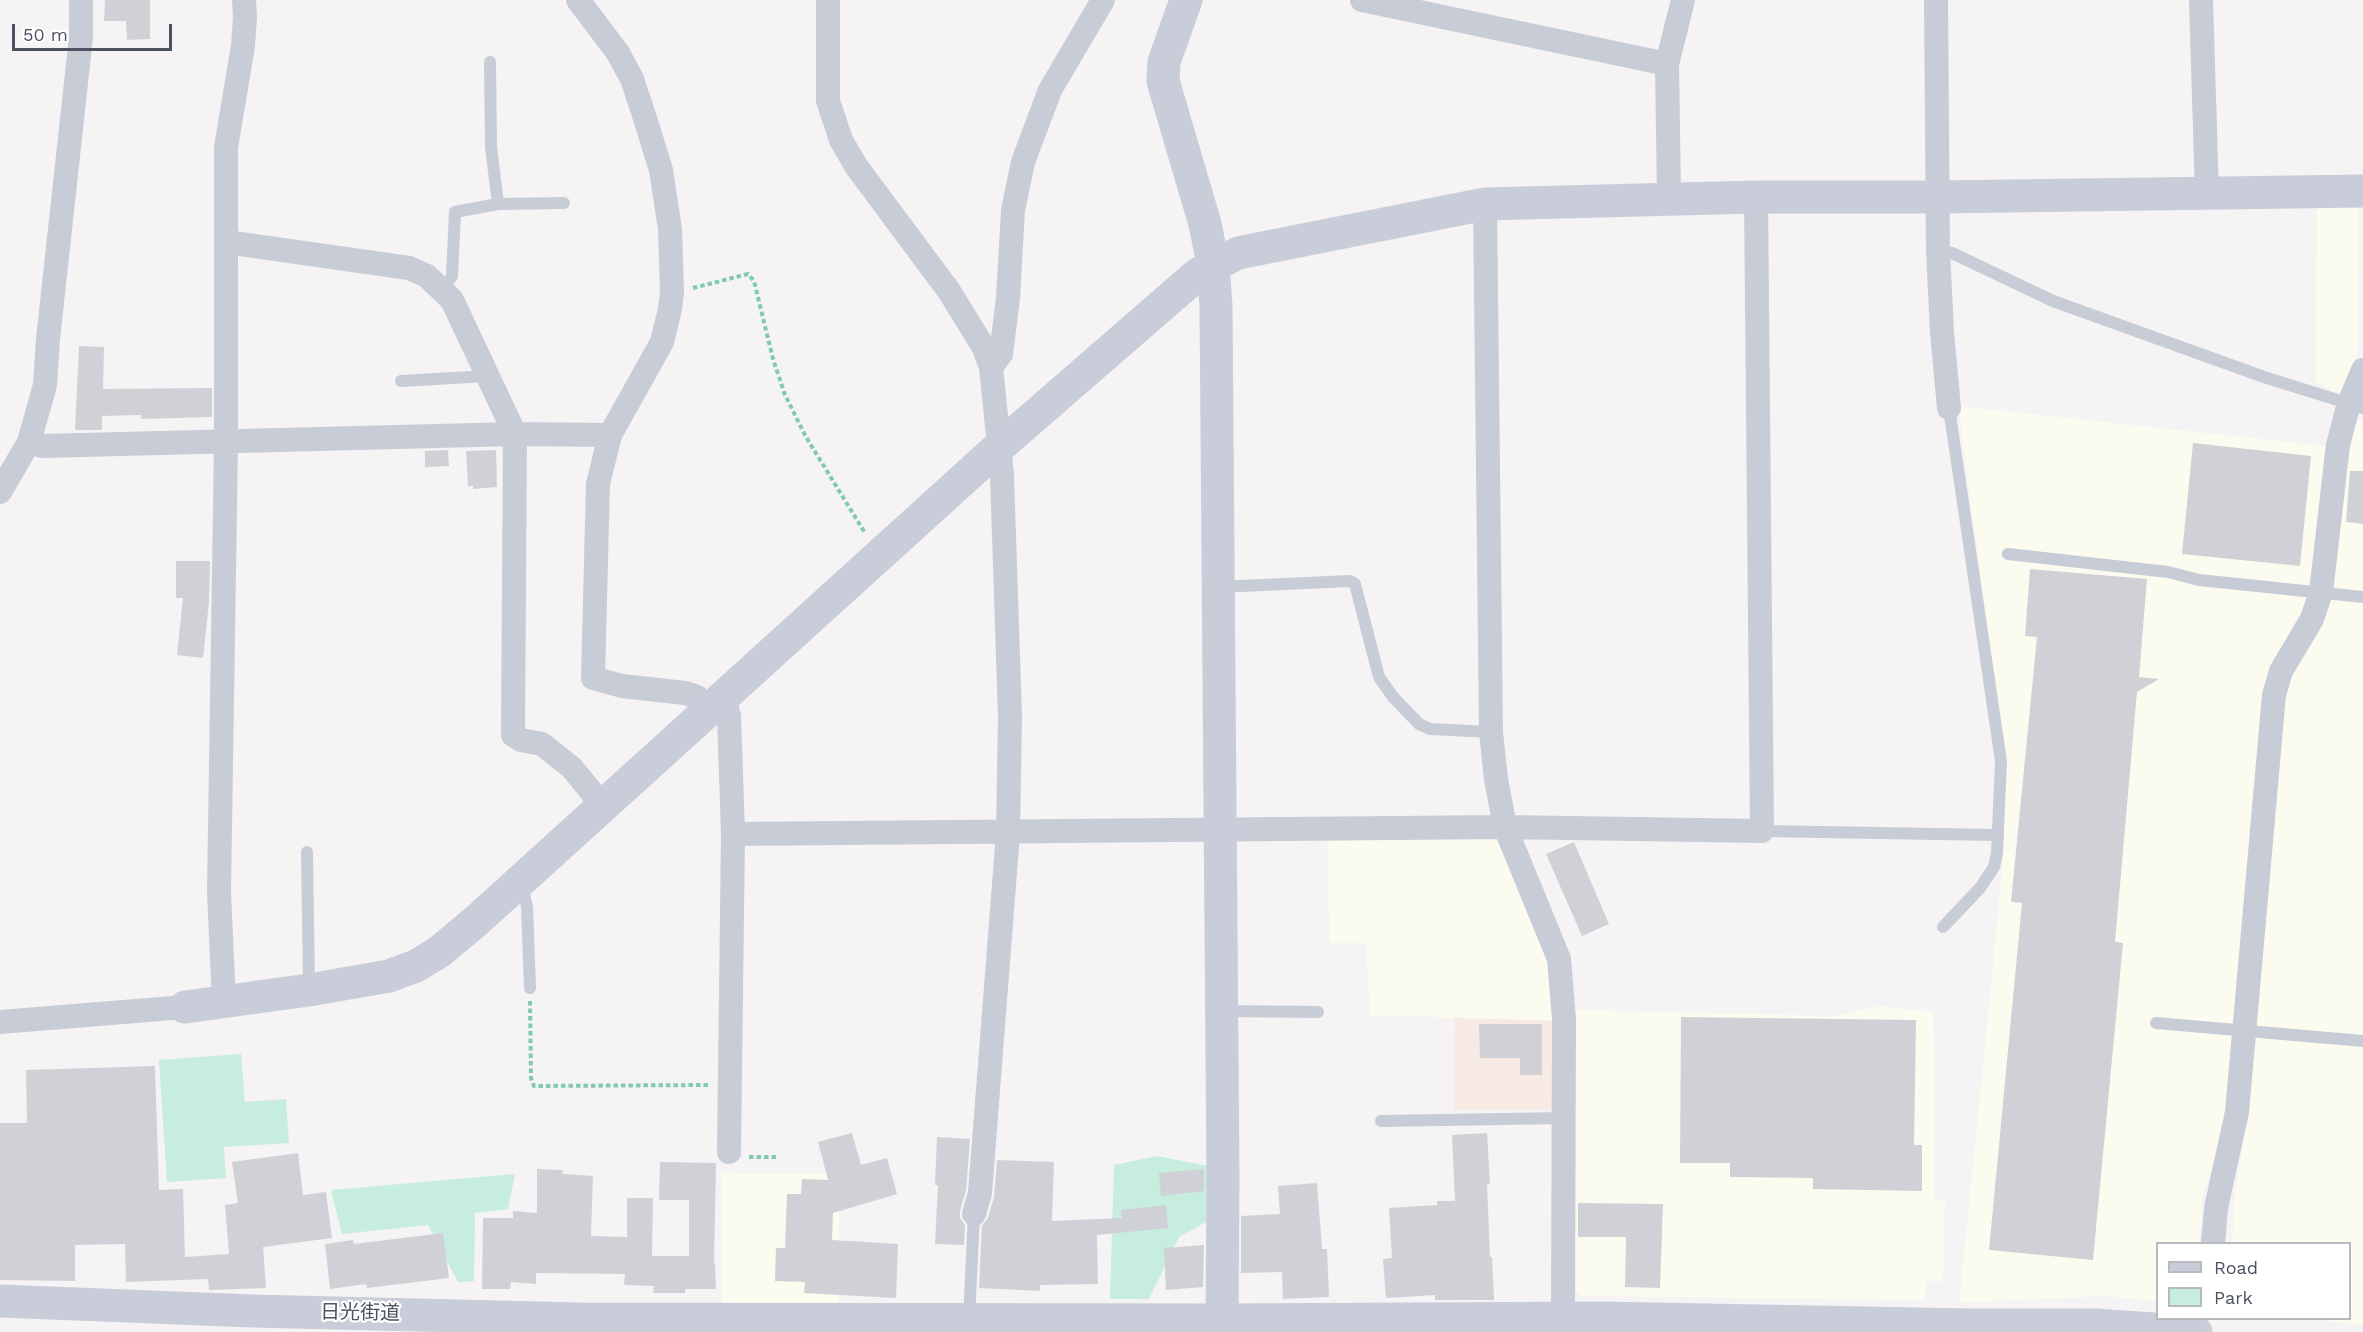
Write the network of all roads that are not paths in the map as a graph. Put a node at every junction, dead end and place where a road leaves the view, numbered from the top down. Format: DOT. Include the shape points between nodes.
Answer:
graph roads {
  1 [pos="81,0"];
  2 [pos="244,0"];
  3 [pos="578,0"];
  4 [pos="1103,0"];
  5 [pos="1186,0"];
  6 [pos="1362,0"];
  7 [pos="1683,0"];
  8 [pos="1936,0"];
  9 [pos="2200,0"];
  10 [pos="826,1"];
  11 [pos="490,62"];
  12 [pos="1667,64"];
  13 [pos="2363,191"];
  14 [pos="2207,194"];
  15 [pos="1756,197"];
  16 [pos="1939,197"];
  17 [pos="1669,198"];
  18 [pos="564,202"];
  19 [pos="498,204"];
  20 [pos="1485,204"];
  21 [pos="226,242"];
  22 [pos="1938,250"];
  23 [pos="1213,264"];
  24 [pos="443,290"];
  25 [pos="991,367"];
  26 [pos="2363,370"];
  27 [pos="487,376"];
  28 [pos="401,381"];
  29 [pos="2356,406"];
  30 [pos="1949,408"];
  31 [pos="515,435"];
  32 [pos="610,435"];
  33 [pos="29,442"];
  34 [pos="226,443"];
  35 [pos="1000,446"];
  36 [pos="0,492"];
  37 [pos="2008,554"];
  38 [pos="1218,587"];
  39 [pos="2322,592"];
  40 [pos="2363,597"];
  41 [pos="716,703"];
  42 [pos="1491,732"];
  43 [pos="603,806"];
  44 [pos="1505,827"];
  45 [pos="1220,829"];
  46 [pos="1762,831"];
  47 [pos="1008,833"];
  48 [pos="733,834"];
  49 [pos="1997,835"];
  50 [pos="307,852"];
  51 [pos="516,885"];
  52 [pos="1943,927"];
  53 [pos="530,988"];
  54 [pos="309,990"];
  55 [pos="224,1003"];
  56 [pos="185,1007"];
  57 [pos="1222,1011"];
  58 [pos="1318,1011"];
  59 [pos="0,1022"];
  60 [pos="2156,1023"];
  61 [pos="2244,1030"];
  62 [pos="2363,1041"];
  63 [pos="1565,1118"];
  64 [pos="1381,1121"];
  65 [pos="729,1152"];
  66 [pos="974,1214"];
  67 [pos="2213,1242"];
  68 [pos="0,1301"];
  69 [pos="1222,1320"];
  70 [pos="952,1323"];
  71 [pos="1544,1323"];
  72 [pos="580,1325"];
  73 [pos="1407,1326"];
  74 [pos="1690,1326"];
  75 [pos="2044,1328"];
  76 [pos="2196,1332"];
  1 -- 33 [label="street" via="81,38 45,385"];
  2 -- 21 [label="street" via="243,46 226,147"];
  3 -- 32 [label="street" via="618,53 632,79 661,170 670,229 672,292 662,342"];
  4 -- 25 [label="street" via="1050,90 1023,162 1013,210 1001,354"];
  5 -- 23 [label="street" via="1164,62 1163,81"];
  6 -- 12 [label="street"];
  7 -- 12 [label="street"];
  8 -- 16 [label="street"];
  9 -- 14 [label="street"];
  10 -- 25 [label="street" via="828,101 841,140 949,291 979,338"];
  11 -- 19 [label="lane" via="491,147"];
  12 -- 17 [label="street"];
  13 -- 14 [label="street"];
  14 -- 16 [label="street"];
  15 -- 16 [label="street"];
  15 -- 17 [label="street"];
  15 -- 46 [label="street"];
  16 -- 22 [label="street"];
  17 -- 20 [label="street"];
  18 -- 19 [label="lane"];
  19 -- 24 [label="lane" via="455,212 452,276"];
  20 -- 23 [label="street" via="1238,253"];
  20 -- 42 [label="street"];
  21 -- 24 [label="street" via="399,266 427,276"];
  21 -- 34 [label="street"];
  22 -- 29 [label="lane" via="2053,301"];
  22 -- 30 [label="street"];
  23 -- 35 [label="street"];
  23 -- 38 [label="street"];
  24 -- 27 [label="street" via="452,300"];
  25 -- 35 [label="street"];
  26 -- 29 [label="street"];
  27 -- 28 [label="lane"];
  27 -- 31 [label="street"];
  29 -- 39 [label="street" via="2338,445"];
  30 -- 49 [label="lane" via="2001,761"];
  31 -- 32 [label="street"];
  31 -- 34 [label="street"];
  31 -- 43 [label="street" via="513,735 542,744 572,768"];
  32 -- 41 [label="street" via="598,484 593,678 622,686 685,693"];
  33 -- 34 [label="street" via="42,446"];
  33 -- 36 [label="street"];
  34 -- 55 [label="street" via="219,892"];
  35 -- 41 [label="street"];
  35 -- 47 [label="street" via="1010,717"];
  37 -- 39 [label="lane"];
  38 -- 42 [label="lane" via="1350,581 1355,584 1379,677 1393,697 1419,724 1430,729"];
  38 -- 45 [label="street"];
  39 -- 40 [label="lane"];
  39 -- 61 [label="street" via="2312,619 2281,671 2274,695"];
  41 -- 43 [label="street"];
  41 -- 48 [label="street" via="729,715"];
  42 -- 44 [label="street"];
  43 -- 51 [label="street"];
  44 -- 45 [label="street"];
  44 -- 46 [label="street"];
  44 -- 63 [label="street" via="1559,959"];
  45 -- 47 [label="street"];
  45 -- 57 [label="street"];
  46 -- 49 [label="lane"];
  47 -- 48 [label="street"];
  47 -- 66 [label="street" via="980,1193"];
  48 -- 65 [label="street"];
  49 -- 52 [label="lane" via="1994,867"];
  50 -- 54 [label="lane"];
  51 -- 53 [label="lane" via="524,894 527,907"];
  51 -- 54 [label="street" via="439,952 416,966 389,976"];
  54 -- 55 [label="street"];
  55 -- 56 [label="street"];
  56 -- 59 [label="street"];
  57 -- 58 [label="lane"];
  57 -- 69 [label="street"];
  60 -- 61 [label="lane"];
  61 -- 62 [label="lane"];
  61 -- 67 [label="street" via="2234,1129 2216,1208"];
  63 -- 64 [label="lane"];
  63 -- 71 [label="street"];
  66 -- 70 [label="lane"];
  68 -- 72 [label="street, 日光街道"];
  69 -- 70 [label="street, 日光街道"];
  69 -- 73 [label="street, 日光街道"];
  70 -- 72 [label="street, 日光街道"];
  71 -- 73 [label="street, 日光街道"];
  71 -- 74 [label="street, 日光街道"];
  74 -- 75 [label="street, 日光街道"];
  75 -- 76 [label="street, 日光街道" via="2095,1325"];
}
